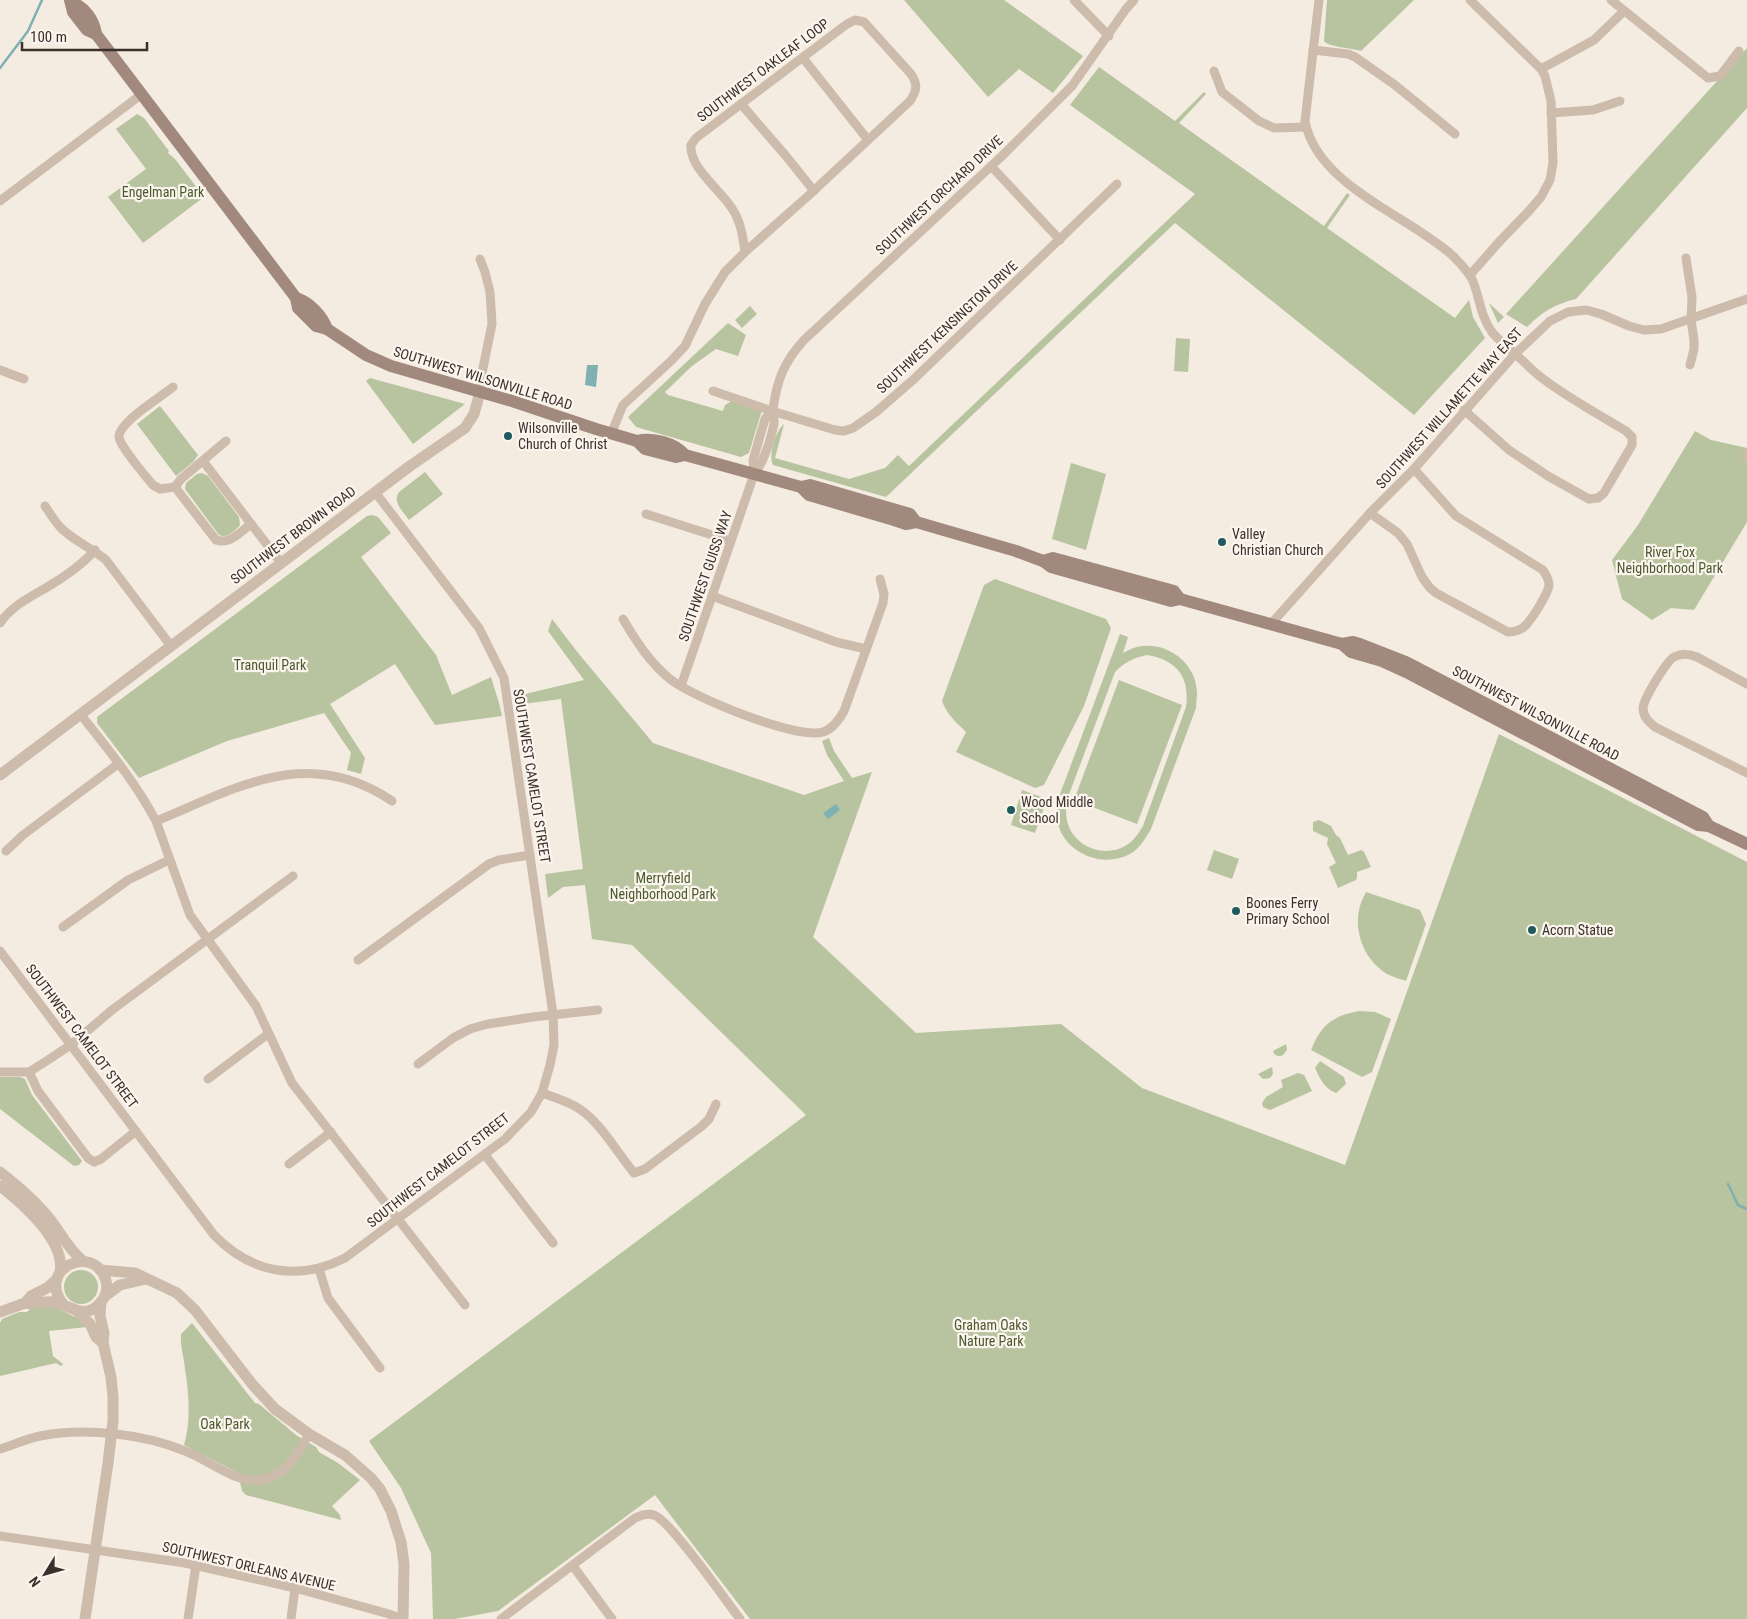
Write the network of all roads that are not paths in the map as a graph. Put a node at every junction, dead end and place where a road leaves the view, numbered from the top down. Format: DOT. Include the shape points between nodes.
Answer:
graph roads {
  1 [pos="1074,0"];
  2 [pos="1134,0"];
  3 [pos="1319,0"];
  4 [pos="1470,0"];
  5 [pos="1611,0"];
  6 [pos="71,1"];
  7 [pos="1623,12"];
  8 [pos="1108,36"];
  9 [pos="1313,50"];
  10 [pos="1739,52"];
  11 [pos="803,58"];
  12 [pos="1541,69"];
  13 [pos="1214,72"];
  14 [pos="142,94"];
  15 [pos="1620,101"];
  16 [pos="741,104"];
  17 [pos="1551,113"];
  18 [pos="1306,127"];
  19 [pos="1455,134"];
  20 [pos="868,140"];
  21 [pos="991,166"];
  22 [pos="1117,184"];
  23 [pos="814,191"];
  24 [pos="0,201"];
  25 [pos="1060,240"];
  26 [pos="745,252"];
  27 [pos="1686,258"];
  28 [pos="480,259"];
  29 [pos="1470,275"];
  30 [pos="1747,299"];
  31 [pos="1691,320"];
  32 [pos="1515,354"];
  33 [pos="1690,365"];
  34 [pos="0,370"];
  35 [pos="24,379"];
  36 [pos="173,387"];
  37 [pos="713,391"];
  38 [pos="480,392"];
  39 [pos="1464,410"];
  40 [pos="772,411"];
  41 [pos="611,434"];
  42 [pos="226,441"];
  43 [pos="203,461"];
  44 [pos="1414,469"];
  45 [pos="754,474"];
  46 [pos="176,487"];
  47 [pos="375,492"];
  48 [pos="45,506"];
  49 [pos="1370,513"];
  50 [pos="646,514"];
  51 [pos="251,524"];
  52 [pos="732,541"];
  53 [pos="94,550"];
  54 [pos="280,563"];
  55 [pos="880,579"];
  56 [pos="712,596"];
  57 [pos="2,616"];
  58 [pos="623,619"];
  59 [pos="1271,624"];
  60 [pos="171,646"];
  61 [pos="866,650"];
  62 [pos="1747,684"];
  63 [pos="681,686"];
  64 [pos="81,715"];
  65 [pos="118,764"];
  66 [pos="1747,773"];
  67 [pos="0,776"];
  68 [pos="392,801"];
  69 [pos="156,821"];
  70 [pos="1747,844"];
  71 [pos="6,851"];
  72 [pos="530,855"];
  73 [pos="169,860"];
  74 [pos="293,876"];
  75 [pos="63,927"];
  76 [pos="208,938"];
  77 [pos="0,951"];
  78 [pos="358,960"];
  79 [pos="598,1010"];
  80 [pos="553,1014"];
  81 [pos="268,1034"];
  82 [pos="72,1044"];
  83 [pos="418,1064"];
  84 [pos="0,1072"];
  85 [pos="29,1072"];
  86 [pos="208,1079"];
  87 [pos="542,1093"];
  88 [pos="716,1104"];
  89 [pos="136,1131"];
  90 [pos="331,1132"];
  91 [pos="485,1155"];
  92 [pos="289,1164"];
  93 [pos="0,1172"];
  94 [pos="0,1186"];
  95 [pos="399,1218"];
  96 [pos="553,1243"];
  97 [pos="83,1261"];
  98 [pos="319,1269"];
  99 [pos="100,1270"];
  100 [pos="59,1276"];
  101 [pos="146,1279"];
  102 [pos="103,1299"];
  103 [pos="25,1303"];
  104 [pos="63,1304"];
  105 [pos="465,1304"];
  106 [pos="77,1311"];
  107 [pos="0,1312"];
  108 [pos="103,1344"];
  109 [pos="380,1368"];
  110 [pos="111,1434"];
  111 [pos="309,1434"];
  112 [pos="0,1449"];
  113 [pos="0,1536"];
  114 [pos="95,1550"];
  115 [pos="196,1566"];
  116 [pos="573,1566"];
  117 [pos="295,1588"];
  118 [pos="85,1619"];
  119 [pos="188,1619"];
  120 [pos="291,1619"];
  121 [pos="402,1619"];
  122 [pos="501,1619"];
  123 [pos="612,1619"];
  124 [pos="740,1619"];
  1 -- 8 [label="street"];
  2 -- 8 [label="street, SOUTHWEST ORCHARD DRIVE"];
  3 -- 9 [label="street"];
  4 -- 12 [label="street"];
  5 -- 7 [label="street"];
  6 -- 14 [label="main road, SOUTHWEST WILSONVILLE ROAD" via="81,5 95,24 96,34"];
  7 -- 10 [label="street" via="1708,78 1720,76"];
  7 -- 12 [label="street" via="1594,40"];
  8 -- 21 [label="street, SOUTHWEST ORCHARD DRIVE" via="1072,86"];
  9 -- 18 [label="street"];
  9 -- 19 [label="street" via="1355,57"];
  11 -- 16 [label="street, SOUTHWEST OAKLEAF LOOP"];
  11 -- 20 [label="street"];
  11 -- 20 [label="street, SOUTHWEST OAKLEAF LOOP" via="855,20 864,22 911,74 915,80 915,94"];
  12 -- 17 [label="street" via="1548,84"];
  13 -- 18 [label="street" via="1222,92 1259,121 1274,128"];
  14 -- 24 [label="street"];
  14 -- 38 [label="main road, SOUTHWEST WILSONVILLE ROAD" via="296,298 298,308 316,326 327,329 386,364"];
  15 -- 17 [label="street" via="1593,110"];
  16 -- 23 [label="street"];
  16 -- 26 [label="street, SOUTHWEST OAKLEAF LOOP" via="696,138 690,152 696,165 732,208 738,219"];
  17 -- 29 [label="street" via="1553,163 1550,180 1541,197"];
  18 -- 29 [label="street" via="1329,167 1434,240"];
  20 -- 23 [label="street, SOUTHWEST OAKLEAF LOOP"];
  21 -- 25 [label="street"];
  21 -- 40 [label="street, SOUTHWEST ORCHARD DRIVE" via="791,354 782,370"];
  22 -- 25 [label="street, SOUTHWEST KENSINGTON DRIVE"];
  23 -- 26 [label="street, SOUTHWEST OAKLEAF LOOP"];
  25 -- 40 [label="street, SOUTHWEST KENSINGTON DRIVE" via="914,379 861,424 844,431 836,430"];
  26 -- 41 [label="street, SOUTHWEST OAKLEAF LOOP" via="714,288 685,346 623,405"];
  27 -- 31 [label="street"];
  28 -- 38 [label="street, SOUTHWEST BROWN ROAD" via="490,292 492,324"];
  29 -- 32 [label="street" via="1486,322 1495,336"];
  30 -- 31 [label="street, SOUTHWEST WILLAMETTE WAY EAST"];
  31 -- 32 [label="street, SOUTHWEST WILLAMETTE WAY EAST" via="1661,329 1644,330 1586,310 1568,312 1550,321"];
  31 -- 33 [label="street" via="1694,349"];
  32 -- 39 [label="street, SOUTHWEST WILLAMETTE WAY EAST"];
  32 -- 39 [label="street" via="1552,385 1626,430 1632,437 1632,445 1604,493 1589,499 1548,476 1509,450"];
  34 -- 35 [label="street"];
  36 -- 46 [label="street" via="129,420 119,437 153,485 160,489"];
  37 -- 40 [label="street, SOUTHWEST KENSINGTON DRIVE"];
  38 -- 41 [label="main road, SOUTHWEST WILSONVILLE ROAD"];
  38 -- 47 [label="street, SOUTHWEST BROWN ROAD" via="474,414 465,428"];
  39 -- 44 [label="street, SOUTHWEST WILLAMETTE WAY EAST"];
  40 -- 45 [label="street, SOUTHWEST ORCHARD DRIVE" via="765,419 753,460"];
  41 -- 45 [label="main road, SOUTHWEST WILSONVILLE ROAD" via="637,441 645,449 676,457 686,455"];
  42 -- 43 [label="street"];
  43 -- 46 [label="street"];
  43 -- 51 [label="street"];
  44 -- 49 [label="street, SOUTHWEST WILLAMETTE WAY EAST"];
  44 -- 49 [label="street" via="1456,516 1543,570 1548,577 1546,594 1525,626 1516,632 1508,632 1436,593 1422,576 1398,533"];
  45 -- 52 [label="street, SOUTHWEST GUISS WAY"];
  45 -- 59 [label="main road, SOUTHWEST WILSONVILLE ROAD" via="850,496 910,514 916,522 1043,561 1053,558 1115,574 1174,591 1180,599"];
  46 -- 51 [label="street" via="220,542 230,540"];
  47 -- 54 [label="street, SOUTHWEST BROWN ROAD"];
  47 -- 72 [label="street, SOUTHWEST CAMELOT STREET" via="479,628 504,678"];
  48 -- 53 [label="street" via="60,527"];
  49 -- 59 [label="street, SOUTHWEST WILLAMETTE WAY EAST"];
  50 -- 52 [label="street"];
  51 -- 54 [label="street"];
  52 -- 56 [label="street, SOUTHWEST GUISS WAY"];
  53 -- 57 [label="street" via="50,586"];
  53 -- 60 [label="street" via="106,560"];
  54 -- 60 [label="street, SOUTHWEST BROWN ROAD"];
  55 -- 61 [label="street" via="884,603"];
  56 -- 61 [label="street"];
  56 -- 63 [label="street, SOUTHWEST GUISS WAY"];
  58 -- 63 [label="street" via="653,662"];
  59 -- 70 [label="main road, SOUTHWEST WILSONVILLE ROAD" via="1342,644 1351,652 1406,672 1698,825 1709,826"];
  60 -- 64 [label="street, SOUTHWEST BROWN ROAD"];
  61 -- 63 [label="street" via="844,711 833,726 823,732 807,733 762,720 725,708"];
  62 -- 66 [label="street" via="1697,657 1681,654 1672,658 1643,708 1644,716 1655,727"];
  64 -- 65 [label="street"];
  64 -- 67 [label="street, SOUTHWEST BROWN ROAD"];
  65 -- 69 [label="street"];
  65 -- 71 [label="street" via="22,835"];
  68 -- 69 [label="street" via="375,789 343,777 282,774 245,785"];
  69 -- 73 [label="street"];
  72 -- 78 [label="street" via="489,864"];
  72 -- 80 [label="street, SOUTHWEST CAMELOT STREET"];
  73 -- 75 [label="street" via="128,880"];
  73 -- 76 [label="street" via="190,915"];
  74 -- 76 [label="street"];
  76 -- 81 [label="street" via="256,1006"];
  76 -- 82 [label="street"];
  77 -- 82 [label="street, SOUTHWEST CAMELOT STREET"];
  79 -- 80 [label="street"];
  80 -- 83 [label="street" via="470,1029 452,1038"];
  80 -- 87 [label="street, SOUTHWEST CAMELOT STREET" via="554,1045"];
  81 -- 86 [label="street"];
  81 -- 90 [label="street" via="292,1083"];
  82 -- 85 [label="street"];
  82 -- 89 [label="street, SOUTHWEST CAMELOT STREET"];
  84 -- 85 [label="street"];
  85 -- 89 [label="street" via="38,1091 94,1162"];
  87 -- 88 [label="street" via="584,1112 634,1173 645,1169 702,1126"];
  87 -- 91 [label="street, SOUTHWEST CAMELOT STREET" via="516,1130"];
  89 -- 98 [label="street, SOUTHWEST CAMELOT STREET" via="214,1234 235,1254 261,1266 280,1270 301,1272"];
  90 -- 92 [label="street"];
  90 -- 95 [label="street"];
  91 -- 95 [label="street, SOUTHWEST CAMELOT STREET"];
  91 -- 96 [label="street"];
  93 -- 97 [label="street" via="43,1211 70,1249"];
  94 -- 100 [label="street" via="28,1210 53,1242 59,1254"];
  95 -- 98 [label="street, SOUTHWEST CAMELOT STREET" via="353,1254"];
  95 -- 105 [label="street"];
  97 -- 99 [label="street"];
  97 -- 100 [label="street" via="71,1263"];
  98 -- 109 [label="street" via="328,1298"];
  99 -- 101 [label="street" via="135,1273"];
  99 -- 102 [label="street" via="106,1285"];
  100 -- 103 [label="street"];
  100 -- 104 [label="street" via="56,1291"];
  101 -- 102 [label="street" via="120,1285"];
  101 -- 111 [label="street" via="168,1288 188,1302 262,1396"];
  102 -- 106 [label="street" via="92,1309"];
  102 -- 108 [label="street" via="100,1316"];
  103 -- 104 [label="street"];
  103 -- 107 [label="street"];
  104 -- 106 [label="street"];
  106 -- 108 [label="street"];
  108 -- 110 [label="street" via="112,1388"];
  110 -- 111 [label="street" via="184,1450 245,1480 271,1478 287,1467"];
  110 -- 112 [label="street" via="52,1434"];
  110 -- 114 [label="street"];
  111 -- 121 [label="street" via="361,1467 380,1489 399,1531 403,1550"];
  113 -- 114 [label="street, SOUTHWEST ORLEANS AVENUE"];
  114 -- 115 [label="street, SOUTHWEST ORLEANS AVENUE"];
  114 -- 118 [label="street"];
  115 -- 117 [label="street, SOUTHWEST ORLEANS AVENUE"];
  115 -- 119 [label="street"];
  116 -- 122 [label="street"];
  116 -- 123 [label="street"];
  116 -- 124 [label="street" via="635,1518 654,1515 670,1527"];
  117 -- 120 [label="street"];
  117 -- 121 [label="street, SOUTHWEST ORLEANS AVENUE"];
}
